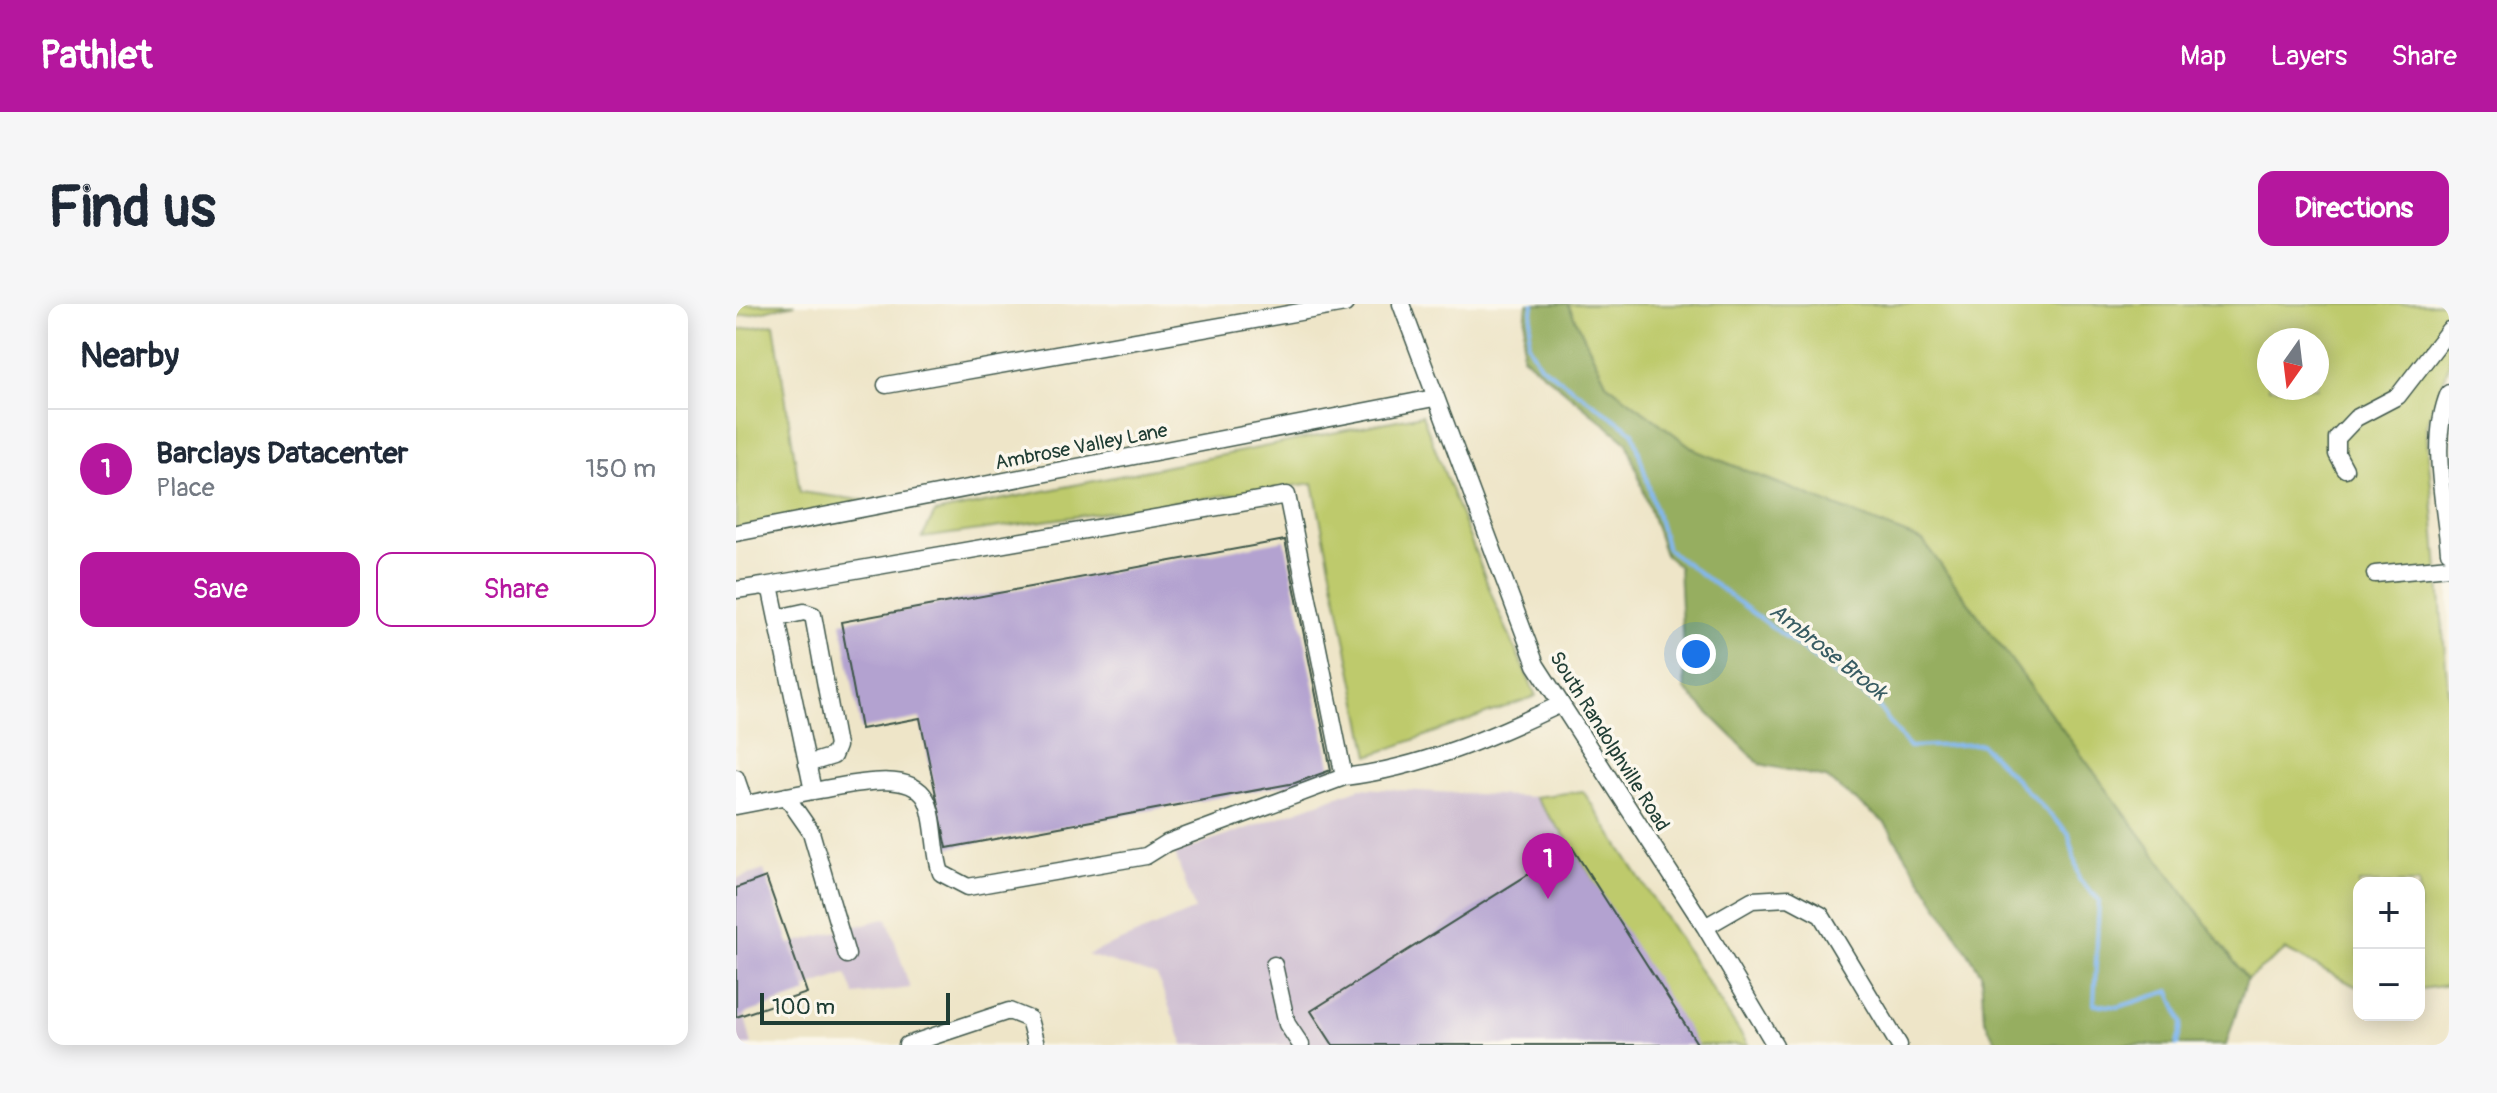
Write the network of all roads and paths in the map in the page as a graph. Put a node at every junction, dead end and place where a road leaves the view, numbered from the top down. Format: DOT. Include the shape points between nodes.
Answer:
graph roads {
  1 [pos="1345,304"];
  2 [pos="1401,304"];
  3 [pos="2449,330"];
  4 [pos="886,385"];
  5 [pos="2449,393"];
  6 [pos="1434,398"];
  7 [pos="2345,469"];
  8 [pos="736,533"];
  9 [pos="2449,552"];
  10 [pos="2449,567"];
  11 [pos="2375,574"];
  12 [pos="763,586"];
  13 [pos="736,590"];
  14 [pos="777,618"];
  15 [pos="1561,704"];
  16 [pos="807,764"];
  17 [pos="1344,777"];
  18 [pos="736,778"];
  19 [pos="813,791"];
  20 [pos="786,796"];
  21 [pos="740,805"];
  22 [pos="1705,927"];
  23 [pos="847,955"];
  24 [pos="1274,965"];
  25 [pos="907,1045"];
  26 [pos="1036,1045"];
  27 [pos="1301,1045"];
  28 [pos="1775,1045"];
  29 [pos="1899,1045"];
  1 -- 4 [label="street"];
  2 -- 6 [label="street, South Randolphville Road"];
  3 -- 7 [label="street" via="2398,396 2368,410 2337,438"];
  5 -- 9 [label="street" via="2439,437"];
  6 -- 8 [label="street, Ambrose Valley Lane"];
  6 -- 15 [label="street, South Randolphville Road" via="1536,665"];
  10 -- 11 [label="street"];
  12 -- 13 [label="street"];
  12 -- 14 [label="street" via="771,590"];
  12 -- 17 [label="street" via="1287,495"];
  14 -- 16 [label="street"];
  14 -- 16 [label="street" via="813,615 837,746 833,756"];
  15 -- 17 [label="street" via="1471,744 1397,768"];
  15 -- 22 [label="street, South Randolphville Road"];
  16 -- 19 [label="street"];
  17 -- 19 [label="street" via="1167,843 1146,856 968,887 941,873 926,800 914,786 883,781"];
  18 -- 21 [label="street"];
  19 -- 20 [label="street"];
  20 -- 21 [label="street"];
  20 -- 23 [label="street" via="811,832"];
  22 -- 28 [label="street, South Randolphville Road"];
  22 -- 29 [label="street" via="1752,900 1789,898 1821,915"];
  24 -- 27 [label="street" via="1287,1024"];
  25 -- 26 [label="street" via="1009,1011 1029,1019"];
}
